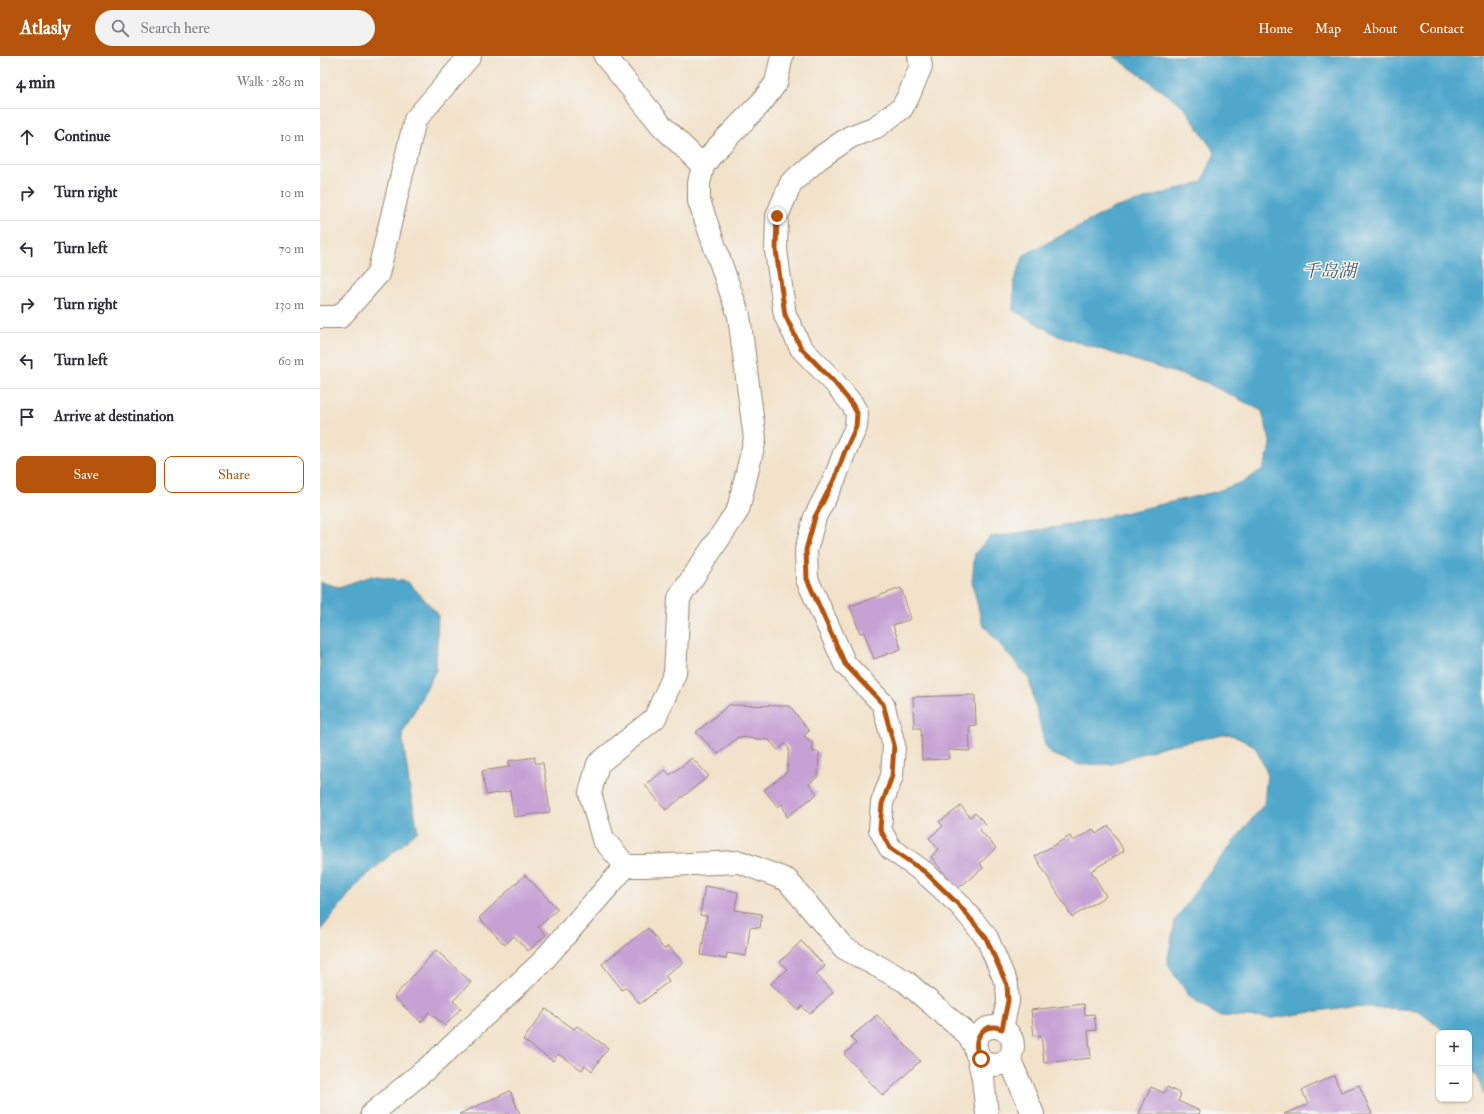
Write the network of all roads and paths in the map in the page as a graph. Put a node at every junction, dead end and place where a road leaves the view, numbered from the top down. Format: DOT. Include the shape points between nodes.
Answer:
graph roads {
  1 [pos="470,56"];
  2 [pos="605,56"];
  3 [pos="782,56"];
  4 [pos="919,56"];
  5 [pos="703,166"];
  6 [pos="320,316"];
  7 [pos="626,866"];
  8 [pos="1002,1029"];
  9 [pos="976,1047"];
  10 [pos="1009,1058"];
  11 [pos="372,1114"];
  12 [pos="987,1114"];
  13 [pos="1033,1114"];
  1 -- 6 [label="street" via="415,120 378,274 340,317"];
  2 -- 5 [label="street" via="662,126"];
  3 -- 5 [label="street" via="776,83"];
  4 -- 8 [label="street" via="921,66 902,108 876,128 850,137 818,159 791,183 777,216 776,250 785,315 801,348 834,382 857,413 856,427 835,478 815,517 806,550 807,579 845,664 883,704 894,745 892,776 882,804 880,829 890,848 925,872 960,906 986,938 1007,985 1008,1001"];
  5 -- 7 [label="street" via="699,183 699,201 739,316 755,439 738,510 679,598 675,673 655,718 598,764 590,793 603,839"];
  7 -- 9 [label="street" via="740,862 787,880 844,948 905,982 966,1033"];
  7 -- 11 [label="street" via="540,964 437,1060"];
  8 -- 9 [label="street" via="994,1027 983,1031 976,1041"];
  8 -- 10 [label="street" via="1010,1035 1012,1041 1012,1053"];
  9 -- 10 [label="street" via="977,1054 986,1062 998,1064"];
  9 -- 12 [label="street"];
  10 -- 13 [label="street"];
}
